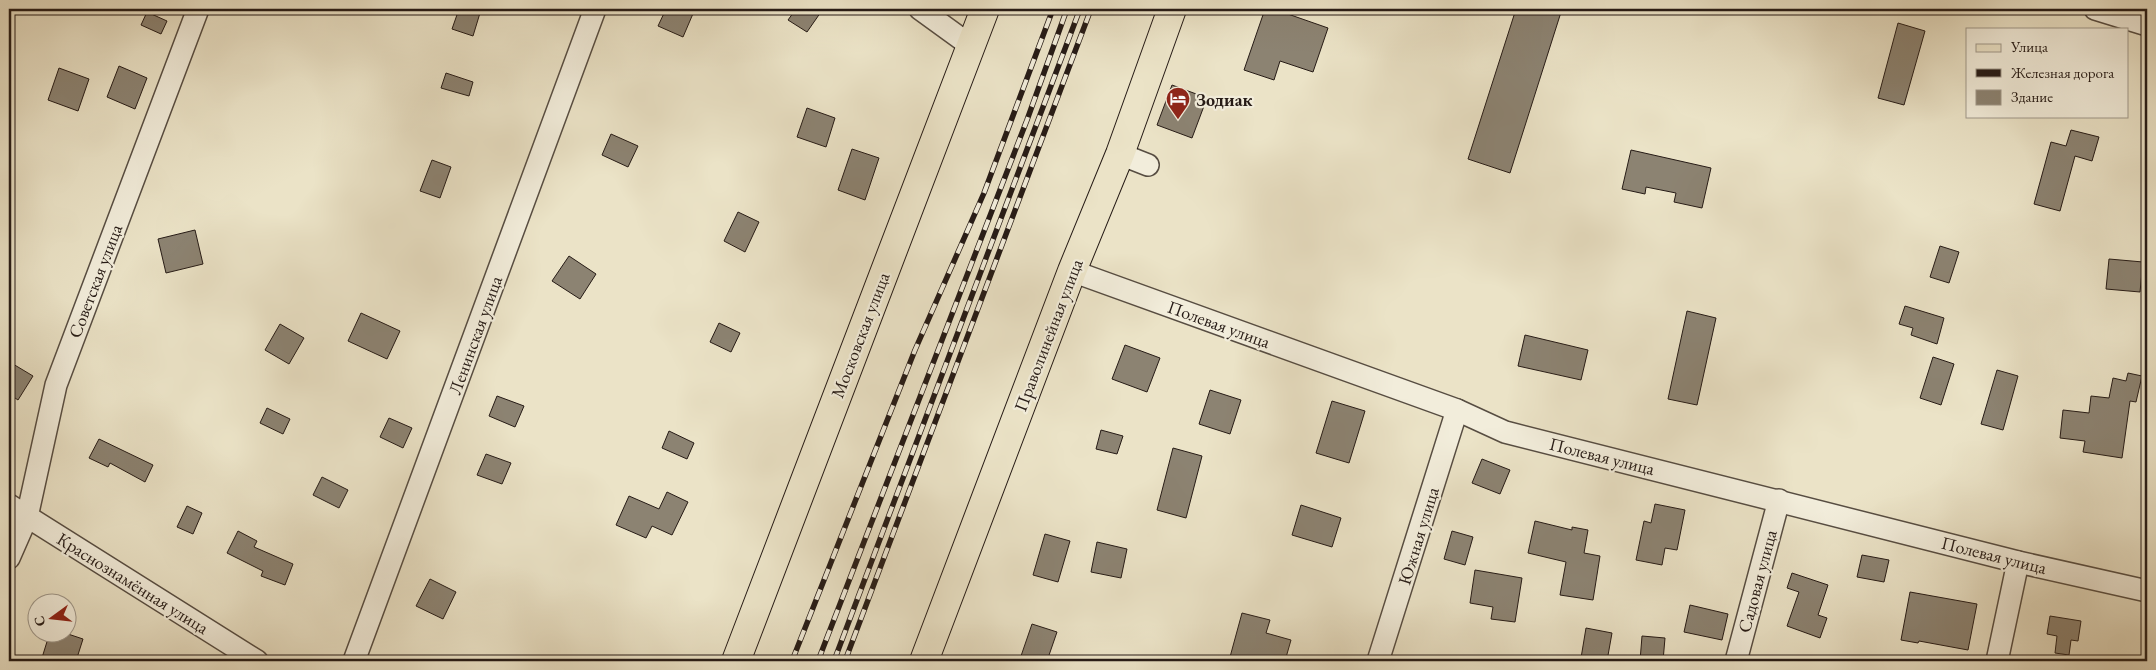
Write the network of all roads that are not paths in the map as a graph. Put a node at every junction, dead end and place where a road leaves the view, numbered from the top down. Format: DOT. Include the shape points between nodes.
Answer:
graph roads {
  1 [pos="198,9"];
  2 [pos="595,9"];
  3 [pos="920,9"];
  4 [pos="985,9"];
  5 [pos="1172,9"];
  6 [pos="2095,9"];
  7 [pos="2147,25"];
  8 [pos="971,46"];
  9 [pos="1120,154"];
  10 [pos="1148,165"];
  11 [pos="1072,271"];
  12 [pos="1457,410"];
  13 [pos="1779,500"];
  14 [pos="9,505"];
  15 [pos="27,517"];
  16 [pos="9,558"];
  17 [pos="2018,562"];
  18 [pos="2147,591"];
  19 [pos="257,661"];
  20 [pos="354,661"];
  21 [pos="736,661"];
  22 [pos="924,661"];
  23 [pos="1378,661"];
  24 [pos="1736,661"];
  25 [pos="1997,661"];
  1 -- 15 [label="street, Советская улица" via="56,385"];
  2 -- 20 [label="street, Ленинская улица"];
  3 -- 8 [label="street"];
  4 -- 8 [label="main road, Московская улица"];
  5 -- 9 [label="main road, Праволинейная улица"];
  6 -- 7 [label="street"];
  8 -- 21 [label="main road, Московская улица"];
  9 -- 10 [label="street"];
  9 -- 11 [label="main road, Праволинейная улица"];
  11 -- 12 [label="street, Полевая улица"];
  11 -- 22 [label="main road, Праволинейная улица"];
  12 -- 13 [label="street, Полевая улица" via="1505,432"];
  12 -- 23 [label="street, Южная улица"];
  13 -- 17 [label="street, Полевая улица"];
  13 -- 24 [label="street, Садовая улица"];
  14 -- 15 [label="street, Краснознамённая улица"];
  15 -- 16 [label="street, Советская улица"];
  15 -- 19 [label="street, Краснознамённая улица"];
  17 -- 18 [label="street, Полевая улица"];
  17 -- 25 [label="street"];
}
